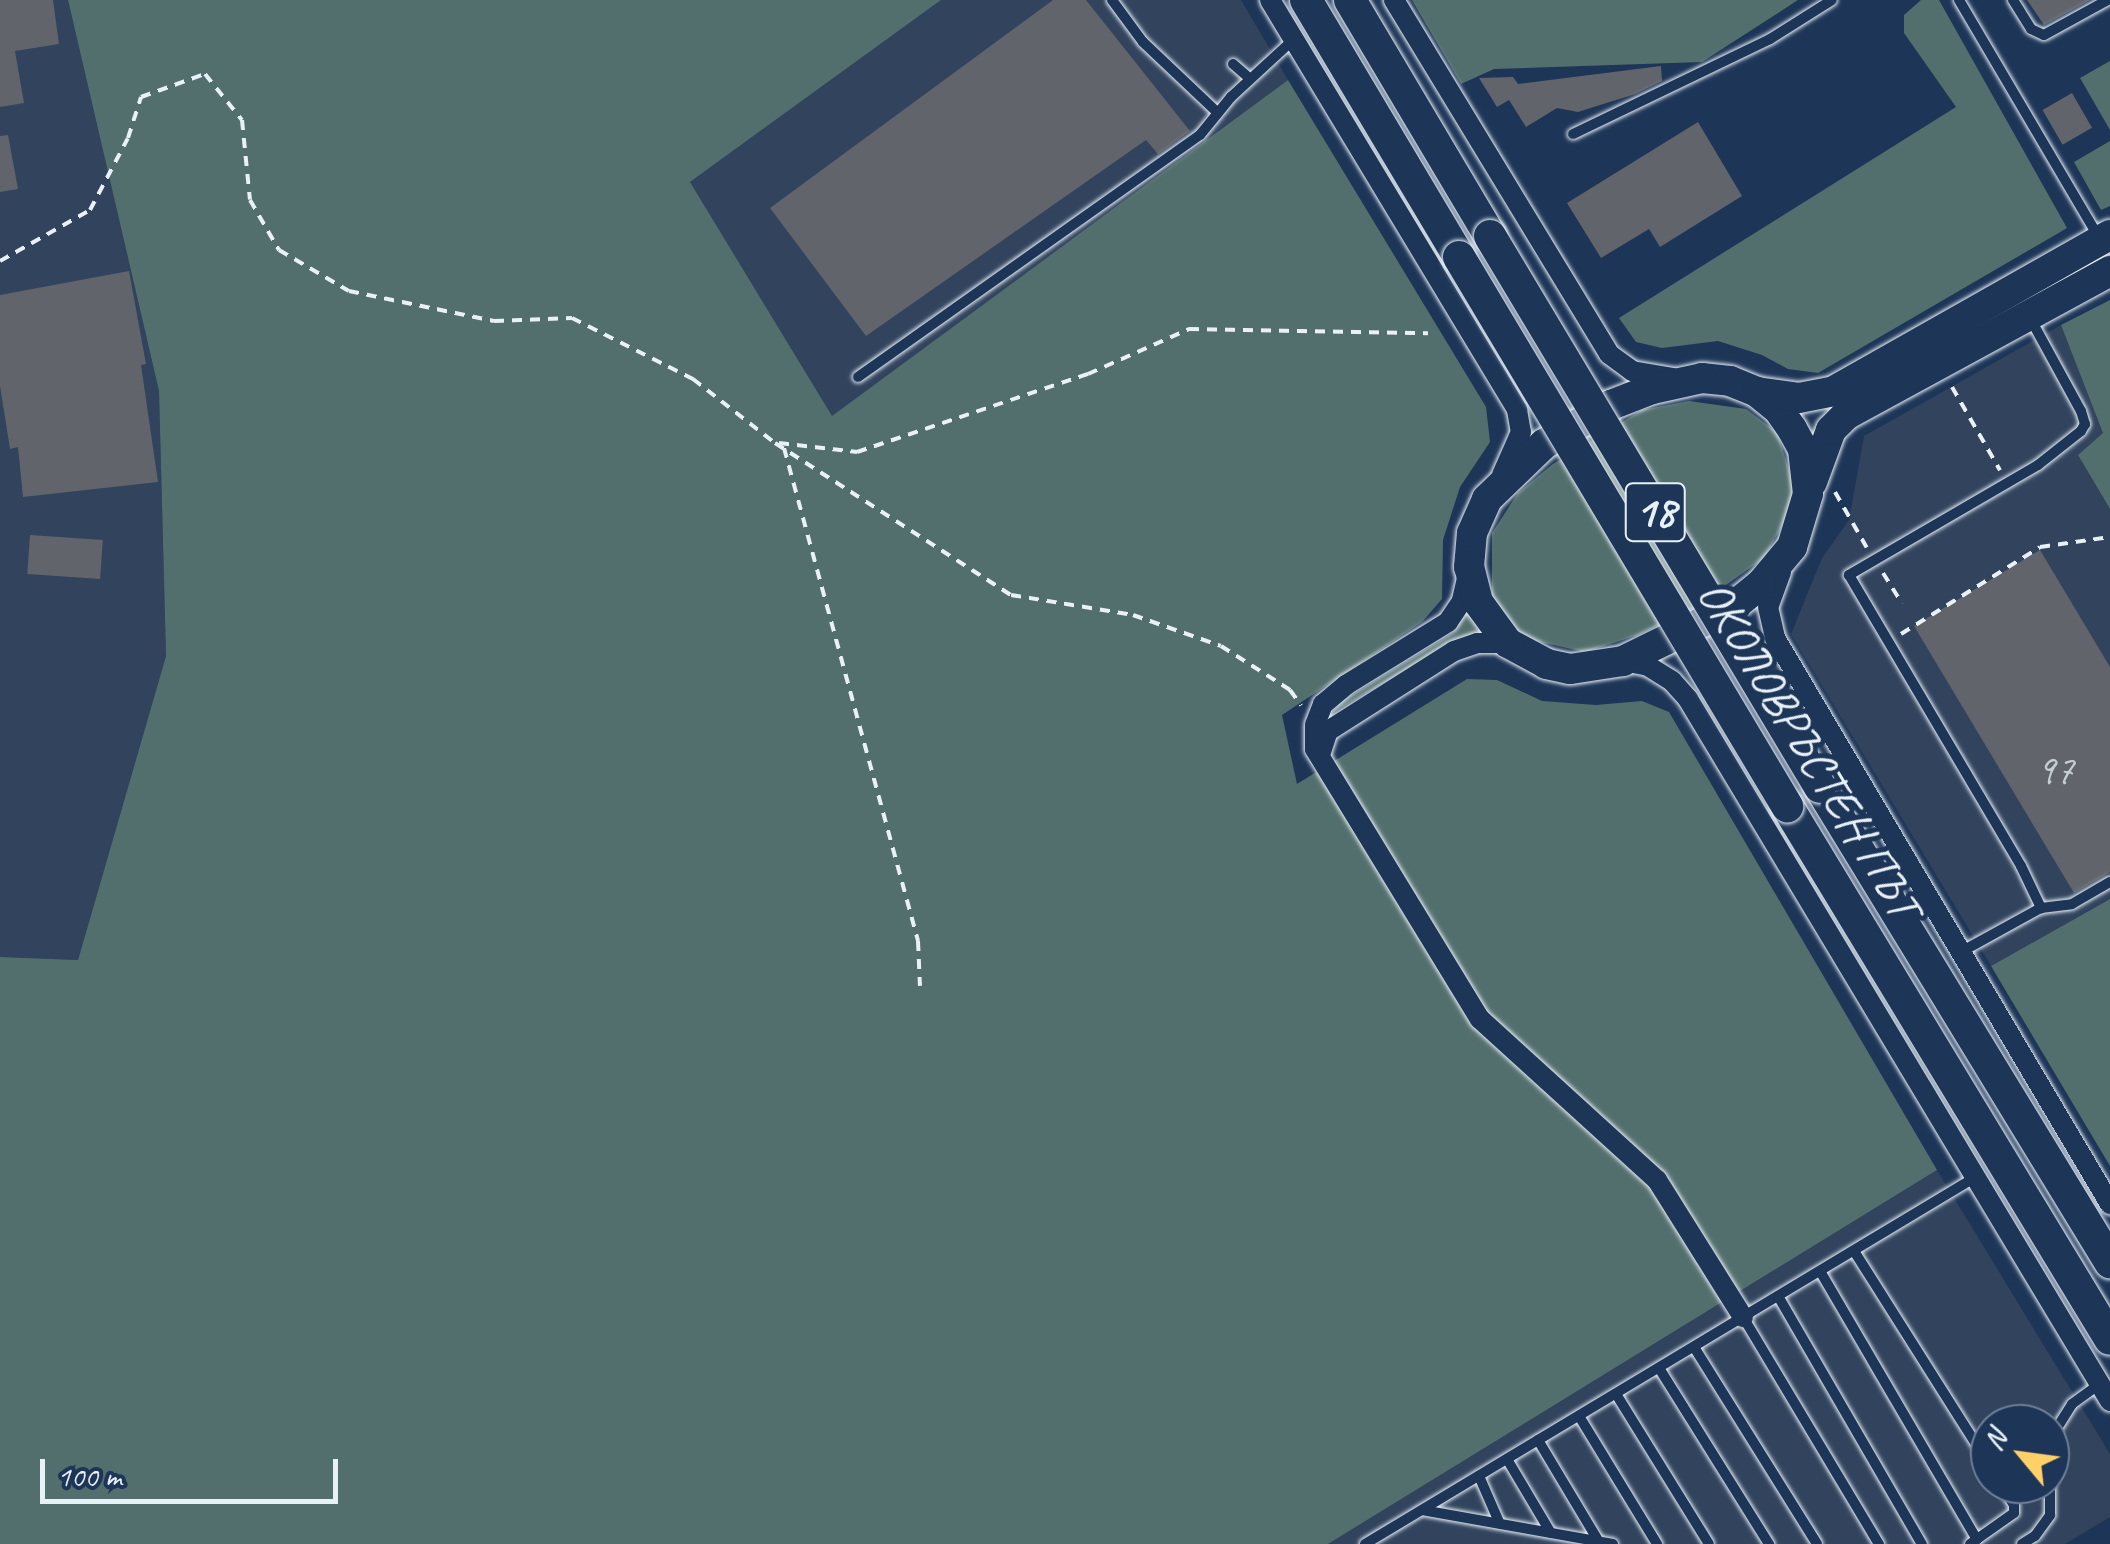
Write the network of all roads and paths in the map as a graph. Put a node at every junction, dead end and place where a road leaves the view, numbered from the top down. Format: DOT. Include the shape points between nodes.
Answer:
graph roads {
  1 [pos="1112,0"];
  2 [pos="1270,0"];
  3 [pos="1306,0"];
  4 [pos="1350,0"];
  5 [pos="1394,0"];
  6 [pos="1832,0"];
  7 [pos="1958,0"];
  8 [pos="2013,0"];
  9 [pos="2108,0"];
  10 [pos="1294,40"];
  11 [pos="1233,64"];
  12 [pos="1250,80"];
  13 [pos="1218,113"];
  14 [pos="1573,134"];
  15 [pos="2105,238"];
  16 [pos="0,261"];
  17 [pos="2110,270"];
  18 [pos="2027,312"];
  19 [pos="1428,333"];
  20 [pos="858,377"];
  21 [pos="1946,378"];
  22 [pos="1685,379"];
  23 [pos="1757,392"];
  24 [pos="775,443"];
  25 [pos="784,448"];
  26 [pos="2008,482"];
  27 [pos="1808,494"];
  28 [pos="1487,499"];
  29 [pos="2110,538"];
  30 [pos="1792,547"];
  31 [pos="1469,567"];
  32 [pos="1888,642"];
  33 [pos="1508,643"];
  34 [pos="1623,662"];
  35 [pos="1315,726"];
  36 [pos="1320,759"];
  37 [pos="2110,882"];
  38 [pos="2041,908"];
  39 [pos="1958,953"];
  40 [pos="920,986"];
  41 [pos="1974,1178"];
  42 [pos="2110,1204"];
  43 [pos="1854,1251"];
  44 [pos="2110,1262"];
  45 [pos="1820,1271"];
  46 [pos="1778,1296"];
  47 [pos="1743,1317"];
  48 [pos="2110,1339"];
  49 [pos="1694,1346"];
  50 [pos="1659,1368"];
  51 [pos="2105,1393"];
  52 [pos="1616,1394"];
  53 [pos="2070,1407"];
  54 [pos="1579,1416"];
  55 [pos="1970,1434"];
  56 [pos="1538,1440"];
  57 [pos="1508,1459"];
  58 [pos="1479,1476"];
  59 [pos="2013,1504"];
  60 [pos="2050,1504"];
  61 [pos="1422,1510"];
  62 [pos="1500,1524"];
  63 [pos="1550,1533"];
  64 [pos="1599,1542"];
  65 [pos="1973,1542"];
  66 [pos="1365,1544"];
  67 [pos="1613,1544"];
  68 [pos="1657,1544"];
  69 [pos="1709,1544"];
  70 [pos="1769,1544"];
  71 [pos="1817,1544"];
  72 [pos="1879,1544"];
  73 [pos="1922,1544"];
  74 [pos="2022,1544"];
  1 -- 13 [label="lane" via="1143,42"];
  2 -- 10 [label="street"];
  3 -- 48 [label="highway, ОКОЛОВРЪСТЕН ПЪТ / 18, bridge"];
  4 -- 44 [label="highway, ОКОЛОВРЪСТЕН ПЪТ / 18, bridge"];
  5 -- 22 [label="street" via="1609,354 1632,371"];
  6 -- 14 [label="lane" via="1770,39"];
  7 -- 15 [label="lane"];
  8 -- 9 [label="lane" via="2031,29 2044,35"];
  10 -- 12 [label="lane"];
  10 -- 28 [label="street" via="1516,410 1521,432 1512,460"];
  11 -- 12 [label="lane"];
  12 -- 13 [label="lane"];
  13 -- 20 [label="lane" via="1200,135"];
  15 -- 23 [label="main road" via="1834,391 1799,398"];
  16 -- 24 [label="path" via="90,210 128,138 141,97 205,74 242,120 250,200 279,250 348,291 494,321 572,318 692,379"];
  17 -- 18 [label="main road"];
  18 -- 26 [label="lane" via="2085,424 2071,441"];
  18 -- 27 [label="main road" via="1846,415 1823,447"];
  19 -- 24 [label="path" via="1189,329 1088,374 857,452"];
  21 -- 26 [label="path"];
  22 -- 23 [label="main road" via="1730,381"];
  22 -- 28 [label="main road" via="1611,404 1565,431"];
  23 -- 27 [label="main road" via="1778,409 1803,449"];
  24 -- 25 [label="path"];
  25 -- 35 [label="path" via="1012,595 1133,615 1221,646 1290,690"];
  25 -- 40 [label="path" via="918,941"];
  26 -- 32 [label="lane" via="1850,576"];
  27 -- 30 [label="main road"];
  28 -- 31 [label="main road" via="1472,533"];
  29 -- 32 [label="path" via="2040,547"];
  30 -- 34 [label="main road" via="1732,607"];
  30 -- 39 [label="street, ОКОЛОВРЪСТЕН ПЪТ" via="1768,607 1770,628"];
  31 -- 33 [label="main road" via="1478,602"];
  31 -- 35 [label="street" via="1462,601 1448,622 1346,684 1324,704"];
  32 -- 38 [label="lane"];
  33 -- 34 [label="main road" via="1570,669"];
  33 -- 36 [label="street" via="1454,650 1328,731"];
  34 -- 41 [label="street, ОКОЛОВРЪСТЕН ПЪТ" via="1648,666 1688,699"];
  35 -- 36 [label="street"];
  36 -- 47 [label="street" via="1480,1018 1656,1180"];
  37 -- 38 [label="lane" via="2072,904"];
  38 -- 39 [label="lane"];
  39 -- 42 [label="street, ОКОЛОВРЪСТЕН ПЪТ"];
  41 -- 43 [label="lane"];
  41 -- 51 [label="street, ОКОЛОВРЪСТЕН ПЪТ"];
  43 -- 45 [label="lane"];
  43 -- 55 [label="lane"];
  45 -- 46 [label="lane"];
  45 -- 65 [label="lane"];
  46 -- 47 [label="lane"];
  46 -- 73 [label="lane"];
  47 -- 49 [label="lane"];
  47 -- 72 [label="lane"];
  49 -- 50 [label="lane"];
  49 -- 71 [label="lane"];
  50 -- 52 [label="lane"];
  50 -- 70 [label="lane"];
  51 -- 53 [label="lane"];
  52 -- 54 [label="lane"];
  52 -- 69 [label="lane"];
  54 -- 56 [label="lane"];
  54 -- 68 [label="lane"];
  56 -- 57 [label="lane"];
  56 -- 64 [label="lane"];
  57 -- 58 [label="lane"];
  57 -- 63 [label="lane"];
  58 -- 61 [label="lane"];
  58 -- 62 [label="lane"];
  59 -- 65 [label="lane" via="2014,1514"];
  60 -- 74 [label="lane" via="2050,1515"];
  61 -- 62 [label="lane"];
  61 -- 66 [label="lane"];
  62 -- 63 [label="lane"];
  63 -- 64 [label="lane"];
  64 -- 67 [label="lane"];
}
